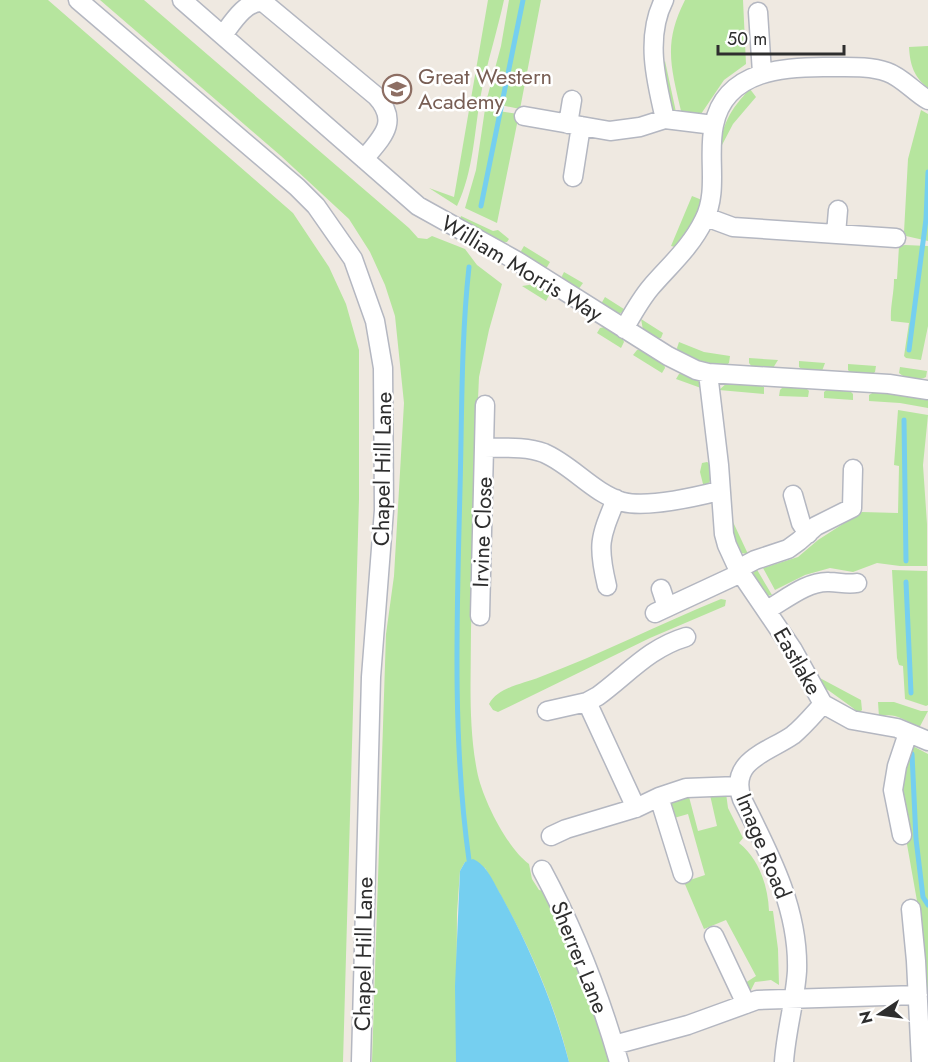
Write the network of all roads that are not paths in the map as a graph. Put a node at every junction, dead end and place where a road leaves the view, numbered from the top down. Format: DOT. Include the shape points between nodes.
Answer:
graph roads {
  1 [pos="78,0"];
  2 [pos="182,0"];
  3 [pos="658,2"];
  4 [pos="758,12"];
  5 [pos="223,35"];
  6 [pos="762,73"];
  7 [pos="572,100"];
  8 [pos="928,100"];
  9 [pos="524,116"];
  10 [pos="665,119"];
  11 [pos="575,125"];
  12 [pos="714,125"];
  13 [pos="364,159"];
  14 [pos="573,177"];
  15 [pos="838,210"];
  16 [pos="706,217"];
  17 [pos="836,234"];
  18 [pos="896,238"];
  19 [pos="624,329"];
  20 [pos="708,373"];
  21 [pos="928,390"];
  22 [pos="484,405"];
  23 [pos="484,448"];
  24 [pos="853,469"];
  25 [pos="719,491"];
  26 [pos="793,495"];
  27 [pos="616,499"];
  28 [pos="808,534"];
  29 [pos="739,571"];
  30 [pos="857,583"];
  31 [pos="607,586"];
  32 [pos="661,589"];
  33 [pos="767,610"];
  34 [pos="480,616"];
  35 [pos="686,637"];
  36 [pos="587,702"];
  37 [pos="823,704"];
  38 [pos="547,711"];
  39 [pos="908,733"];
  40 [pos="928,741"];
  41 [pos="738,786"];
  42 [pos="659,797"];
  43 [pos="636,808"];
  44 [pos="902,835"];
  45 [pos="551,836"];
  46 [pos="542,870"];
  47 [pos="683,874"];
  48 [pos="911,909"];
  49 [pos="714,936"];
  50 [pos="918,995"];
  51 [pos="793,999"];
  52 [pos="746,1004"];
  53 [pos="616,1053"];
  54 [pos="361,1062"];
  55 [pos="784,1062"];
  56 [pos="921,1062"];
  1 -- 54 [label="street, Chapel Hill Lane" via="316,206 353,259 375,321 383,368 384,510 371,677"];
  2 -- 5 [label="street, William Morris Way"];
  3 -- 10 [label="street" via="654,57"];
  4 -- 6 [label="street"];
  5 -- 13 [label="street, William Morris Way"];
  5 -- 13 [label="street" via="248,3 257,0 376,96 386,110 388,124"];
  6 -- 8 [label="street" via="791,67 874,69 890,72"];
  6 -- 12 [label="street" via="730,94"];
  7 -- 11 [label="street"];
  9 -- 11 [label="street"];
  10 -- 11 [label="street" via="619,131"];
  10 -- 12 [label="street"];
  11 -- 14 [label="street"];
  12 -- 16 [label="street"];
  13 -- 19 [label="street, William Morris Way" via="418,206 517,261"];
  15 -- 17 [label="street"];
  16 -- 17 [label="street" via="734,227"];
  16 -- 19 [label="street" via="688,247 651,288"];
  17 -- 18 [label="street"];
  19 -- 20 [label="street, William Morris Way" via="683,365"];
  20 -- 21 [label="street, William Morris Way"];
  20 -- 25 [label="street, Eastlake"];
  22 -- 23 [label="street, Irvine Close"];
  23 -- 27 [label="street, Irvine Close" via="544,453"];
  23 -- 34 [label="street, Irvine Close"];
  24 -- 28 [label="street" via="852,508 832,516"];
  25 -- 27 [label="street, Irvine Close" via="644,504"];
  25 -- 29 [label="street, Eastlake" via="726,545"];
  26 -- 28 [label="street"];
  27 -- 31 [label="street" via="600,541"];
  28 -- 29 [label="street" via="788,549 755,560"];
  29 -- 32 [label="street" via="661,610"];
  29 -- 33 [label="street, Eastlake"];
  30 -- 33 [label="street" via="816,583"];
  33 -- 37 [label="street, Eastlake"];
  35 -- 36 [label="street" via="656,649"];
  36 -- 38 [label="street"];
  36 -- 43 [label="street"];
  37 -- 39 [label="street, Eastlake" via="852,720"];
  37 -- 41 [label="street, Image Road" via="792,736 750,761"];
  39 -- 40 [label="street, Eastlake"];
  39 -- 44 [label="street" via="893,790"];
  41 -- 42 [label="street" via="693,787"];
  41 -- 51 [label="street, Image Road" via="778,872 789,910 797,964"];
  42 -- 43 [label="street"];
  42 -- 47 [label="street"];
  43 -- 45 [label="street"];
  46 -- 53 [label="street, Sherrer Lane" via="590,976"];
  48 -- 50 [label="street"];
  49 -- 52 [label="street"];
  50 -- 51 [label="street, Sherrer Lane"];
  50 -- 56 [label="street"];
  51 -- 52 [label="street, Sherrer Lane"];
  51 -- 55 [label="street, Image Road"];
  52 -- 53 [label="street, Sherrer Lane"];
}
